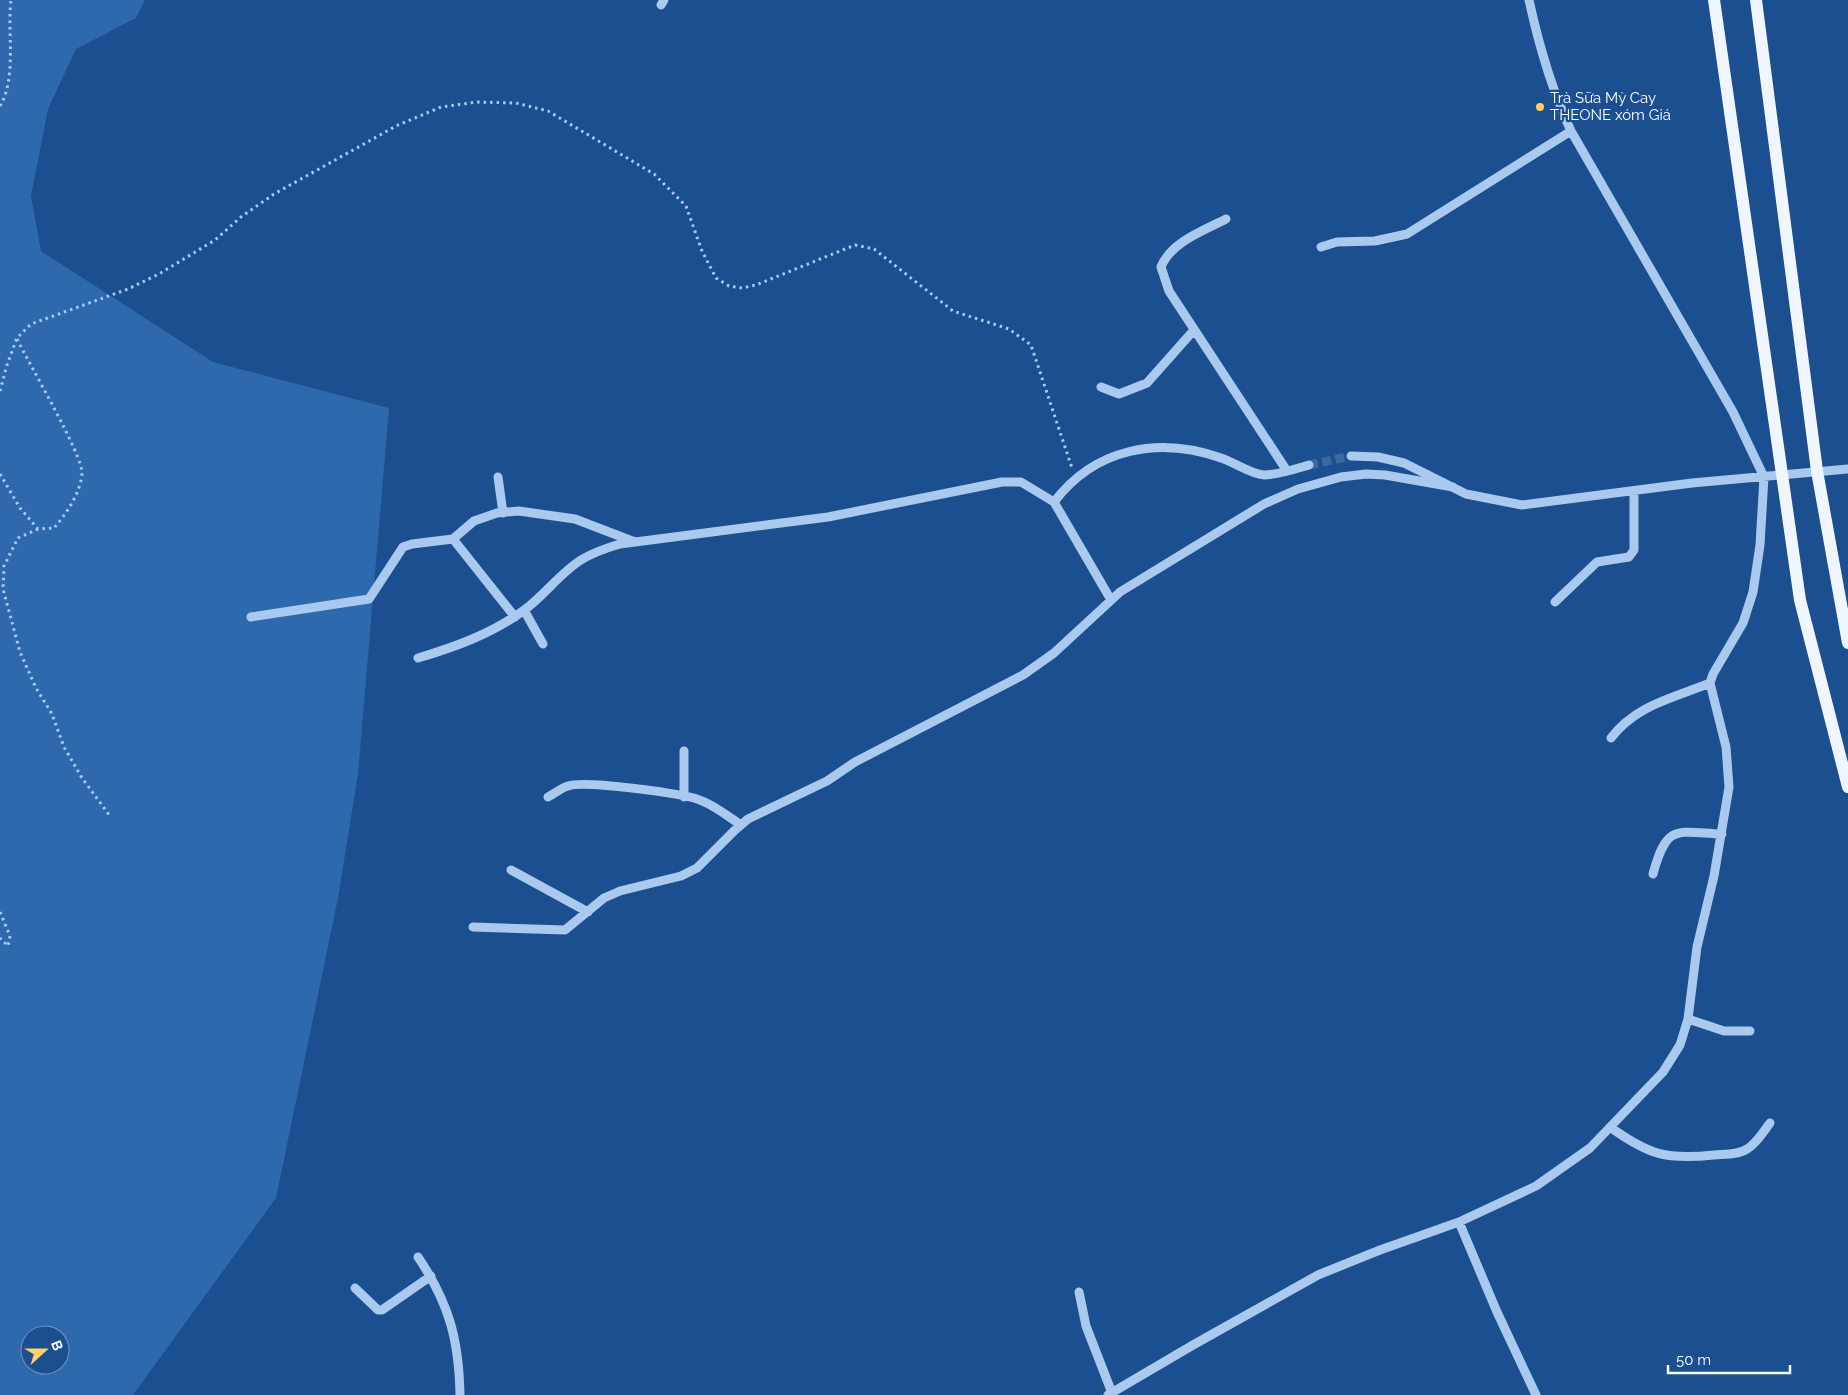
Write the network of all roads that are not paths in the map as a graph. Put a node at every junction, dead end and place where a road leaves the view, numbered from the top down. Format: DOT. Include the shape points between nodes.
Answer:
graph roads {
  1 [pos="1529,0"];
  2 [pos="1714,0"];
  3 [pos="1756,0"];
  4 [pos="1571,131"];
  5 [pos="1226,219"];
  6 [pos="1320,247"];
  7 [pos="1194,330"];
  8 [pos="1101,387"];
  9 [pos="1351,456"];
  10 [pos="1308,465"];
  11 [pos="1848,469"];
  12 [pos="1287,471"];
  13 [pos="1817,471"];
  14 [pos="1782,475"];
  15 [pos="498,477"];
  16 [pos="1764,477"];
  17 [pos="1453,487"];
  18 [pos="1634,491"];
  19 [pos="1054,502"];
  20 [pos="503,512"];
  21 [pos="453,539"];
  22 [pos="636,542"];
  23 [pos="1112,600"];
  24 [pos="1555,602"];
  25 [pos="524,610"];
  26 [pos="514,616"];
  27 [pos="251,617"];
  28 [pos="1848,643"];
  29 [pos="543,644"];
  30 [pos="418,658"];
  31 [pos="1710,683"];
  32 [pos="1611,738"];
  33 [pos="684,751"];
  34 [pos="1848,787"];
  35 [pos="548,797"];
  36 [pos="684,797"];
  37 [pos="741,825"];
  38 [pos="1722,834"];
  39 [pos="511,870"];
  40 [pos="1653,874"];
  41 [pos="588,912"];
  42 [pos="472,927"];
  43 [pos="1688,1019"];
  44 [pos="1750,1031"];
  45 [pos="1770,1123"];
  46 [pos="1610,1127"];
  47 [pos="1459,1222"];
  48 [pos="418,1257"];
  49 [pos="431,1276"];
  50 [pos="355,1288"];
  51 [pos="1079,1292"];
  52 [pos="1110,1394"];
  53 [pos="460,1395"];
  54 [pos="1536,1395"];
  1 -- 4 [label="street" via="1544,64"];
  2 -- 14 [label="main road"];
  3 -- 13 [label="main road"];
  4 -- 6 [label="street" via="1407,234"];
  4 -- 16 [label="street" via="1733,412"];
  5 -- 7 [label="street" via="1166,255 1161,267 1169,290"];
  7 -- 8 [label="street" via="1147,383 1119,394"];
  7 -- 12 [label="street"];
  9 -- 17 [label="street" via="1378,457 1404,463"];
  10 -- 12 [label="street"];
  11 -- 13 [label="street"];
  12 -- 19 [label="street" via="1263,475 1221,457 1156,446 1131,450 1105,460 1075,478"];
  13 -- 14 [label="street"];
  13 -- 28 [label="main road"];
  14 -- 16 [label="street"];
  14 -- 34 [label="main road" via="1800,600"];
  15 -- 20 [label="street"];
  16 -- 18 [label="street"];
  16 -- 31 [label="street" via="1753,592 1744,623 1712,674"];
  17 -- 18 [label="street" via="1466,494 1522,505"];
  17 -- 23 [label="street" via="1366,474 1298,489 1229,524"];
  18 -- 24 [label="street" via="1634,550 1629,557 1597,562"];
  19 -- 22 [label="street" via="1021,482 1002,482 828,517"];
  19 -- 23 [label="street"];
  20 -- 21 [label="street" via="474,521"];
  20 -- 22 [label="street" via="519,511 575,519"];
  21 -- 26 [label="street"];
  21 -- 27 [label="street" via="403,548 369,599"];
  22 -- 25 [label="street" via="598,550 579,561"];
  23 -- 37 [label="street" via="1054,653 1023,675 897,739 827,781"];
  25 -- 26 [label="street"];
  25 -- 29 [label="street"];
  26 -- 30 [label="street" via="460,645"];
  31 -- 32 [label="street" via="1639,711"];
  31 -- 38 [label="street" via="1726,747 1729,787"];
  33 -- 36 [label="street"];
  35 -- 36 [label="street" via="568,786 582,783"];
  36 -- 37 [label="street" via="695,798 714,807"];
  37 -- 41 [label="street" via="697,868 681,876 620,891 604,898"];
  38 -- 40 [label="street" via="1675,833 1660,848"];
  38 -- 43 [label="street" via="1698,947"];
  39 -- 41 [label="street"];
  41 -- 42 [label="street" via="574,925 556,932"];
  43 -- 44 [label="street" via="1718,1030"];
  43 -- 46 [label="street" via="1680,1045 1663,1072"];
  45 -- 46 [label="street" via="1746,1150 1689,1158 1654,1154"];
  46 -- 47 [label="street" via="1575,1160 1536,1186"];
  47 -- 52 [label="street" via="1318,1275"];
  47 -- 54 [label="street"];
  48 -- 49 [label="street"];
  49 -- 50 [label="street" via="382,1310 378,1310"];
  49 -- 53 [label="street" via="446,1309 459,1356"];
  51 -- 52 [label="street" via="1086,1326"];
}
